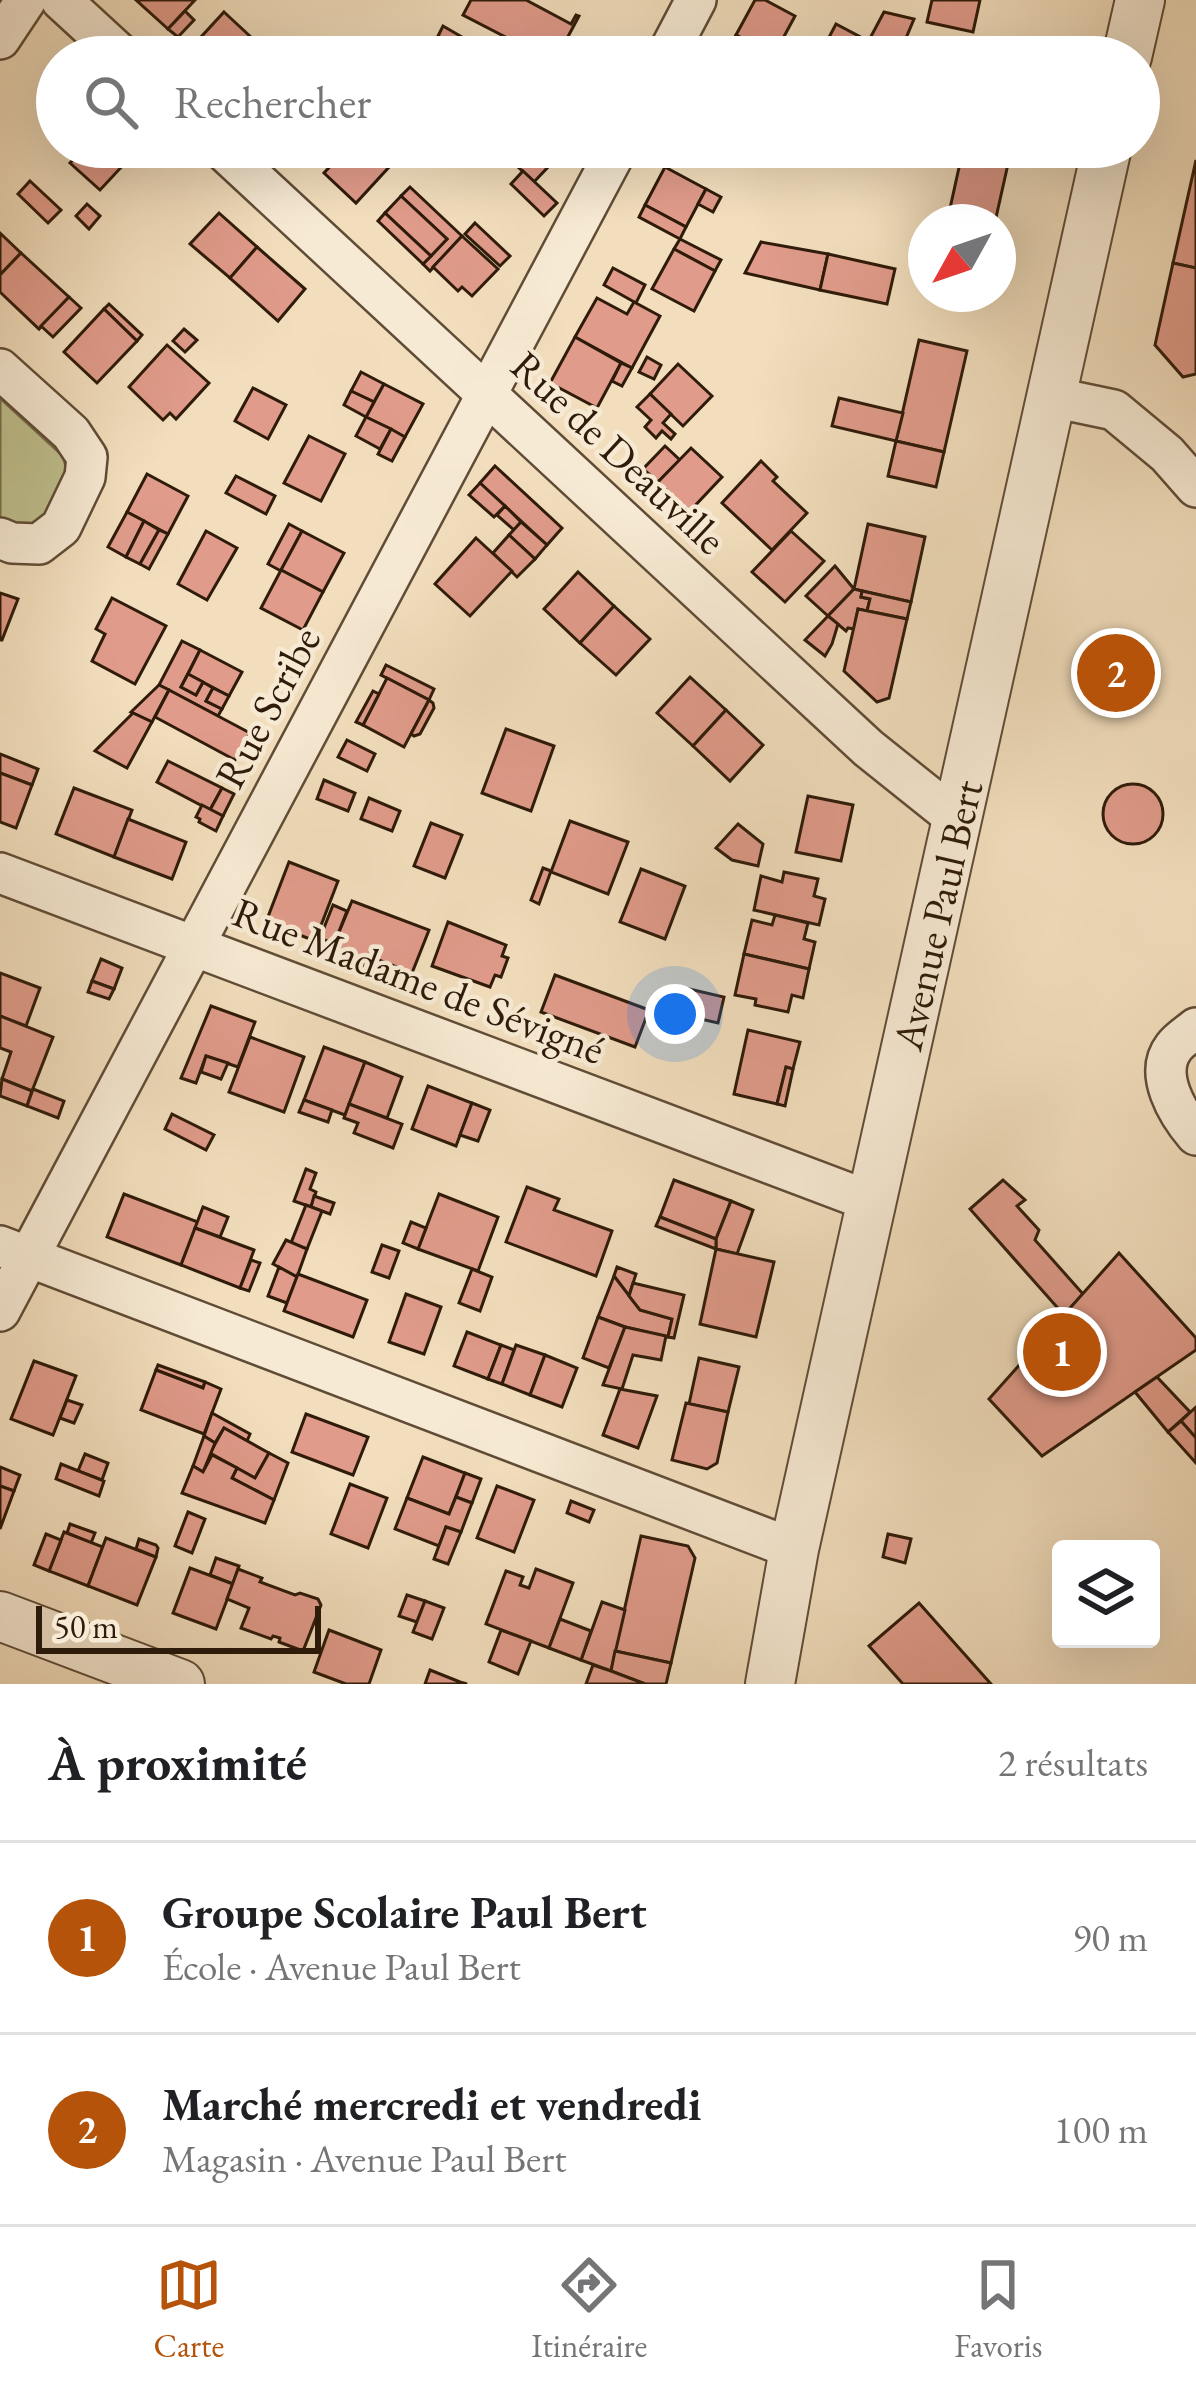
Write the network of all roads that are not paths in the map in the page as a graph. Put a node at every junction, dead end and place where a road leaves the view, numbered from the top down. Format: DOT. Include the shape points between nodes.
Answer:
graph roads {
  1 [pos="26,0"];
  2 [pos="62,0"];
  3 [pos="696,0"];
  4 [pos="1140,0"];
  5 [pos="101,36"];
  6 [pos="677,36"];
  7 [pos="1132,36"];
  8 [pos="0,39"];
  9 [pos="243,168"];
  10 [pos="607,168"];
  11 [pos="1102,168"];
  12 [pos="0,369"];
  13 [pos="486,394"];
  14 [pos="1052,397"];
  15 [pos="1196,487"];
  16 [pos="0,538"];
  17 [pos="958,820"];
  18 [pos="0,873"];
  19 [pos="194,946"];
  20 [pos="1184,1039"];
  21 [pos="1196,1135"];
  22 [pos="872,1202"];
  23 [pos="14,1251"];
  24 [pos="0,1311"];
  25 [pos="794,1549"];
  26 [pos="0,1616"];
  27 [pos="181,1684"];
  28 [pos="770,1684"];
  1 -- 8 [label="street"];
  2 -- 5 [label="street"];
  3 -- 6 [label="street"];
  4 -- 7 [label="street"];
  9 -- 13 [label="street, Rue de Deauville"];
  10 -- 13 [label="street, Rue Scribe"];
  11 -- 14 [label="street, Avenue Paul Bert"];
  12 -- 16 [label="street" via="87,457 61,527 39,544"];
  13 -- 17 [label="street, Rue de Deauville" via="868,748"];
  13 -- 19 [label="street, Rue Scribe"];
  14 -- 15 [label="street" via="1114,410"];
  14 -- 17 [label="street, Avenue Paul Bert"];
  17 -- 22 [label="street, Avenue Paul Bert"];
  18 -- 19 [label="street, Rue Madame de Sévigné"];
  19 -- 22 [label="street, Rue Madame de Sévigné"];
  19 -- 23 [label="street, Rue Scribe"];
  20 -- 21 [label="street" via="1166,1079 1178,1115"];
  22 -- 25 [label="street, Avenue Paul Bert"];
  23 -- 24 [label="street, Rue Scribe"];
  23 -- 25 [label="street"];
  25 -- 28 [label="street, Avenue Paul Bert"];
  26 -- 27 [label="street"];
}
